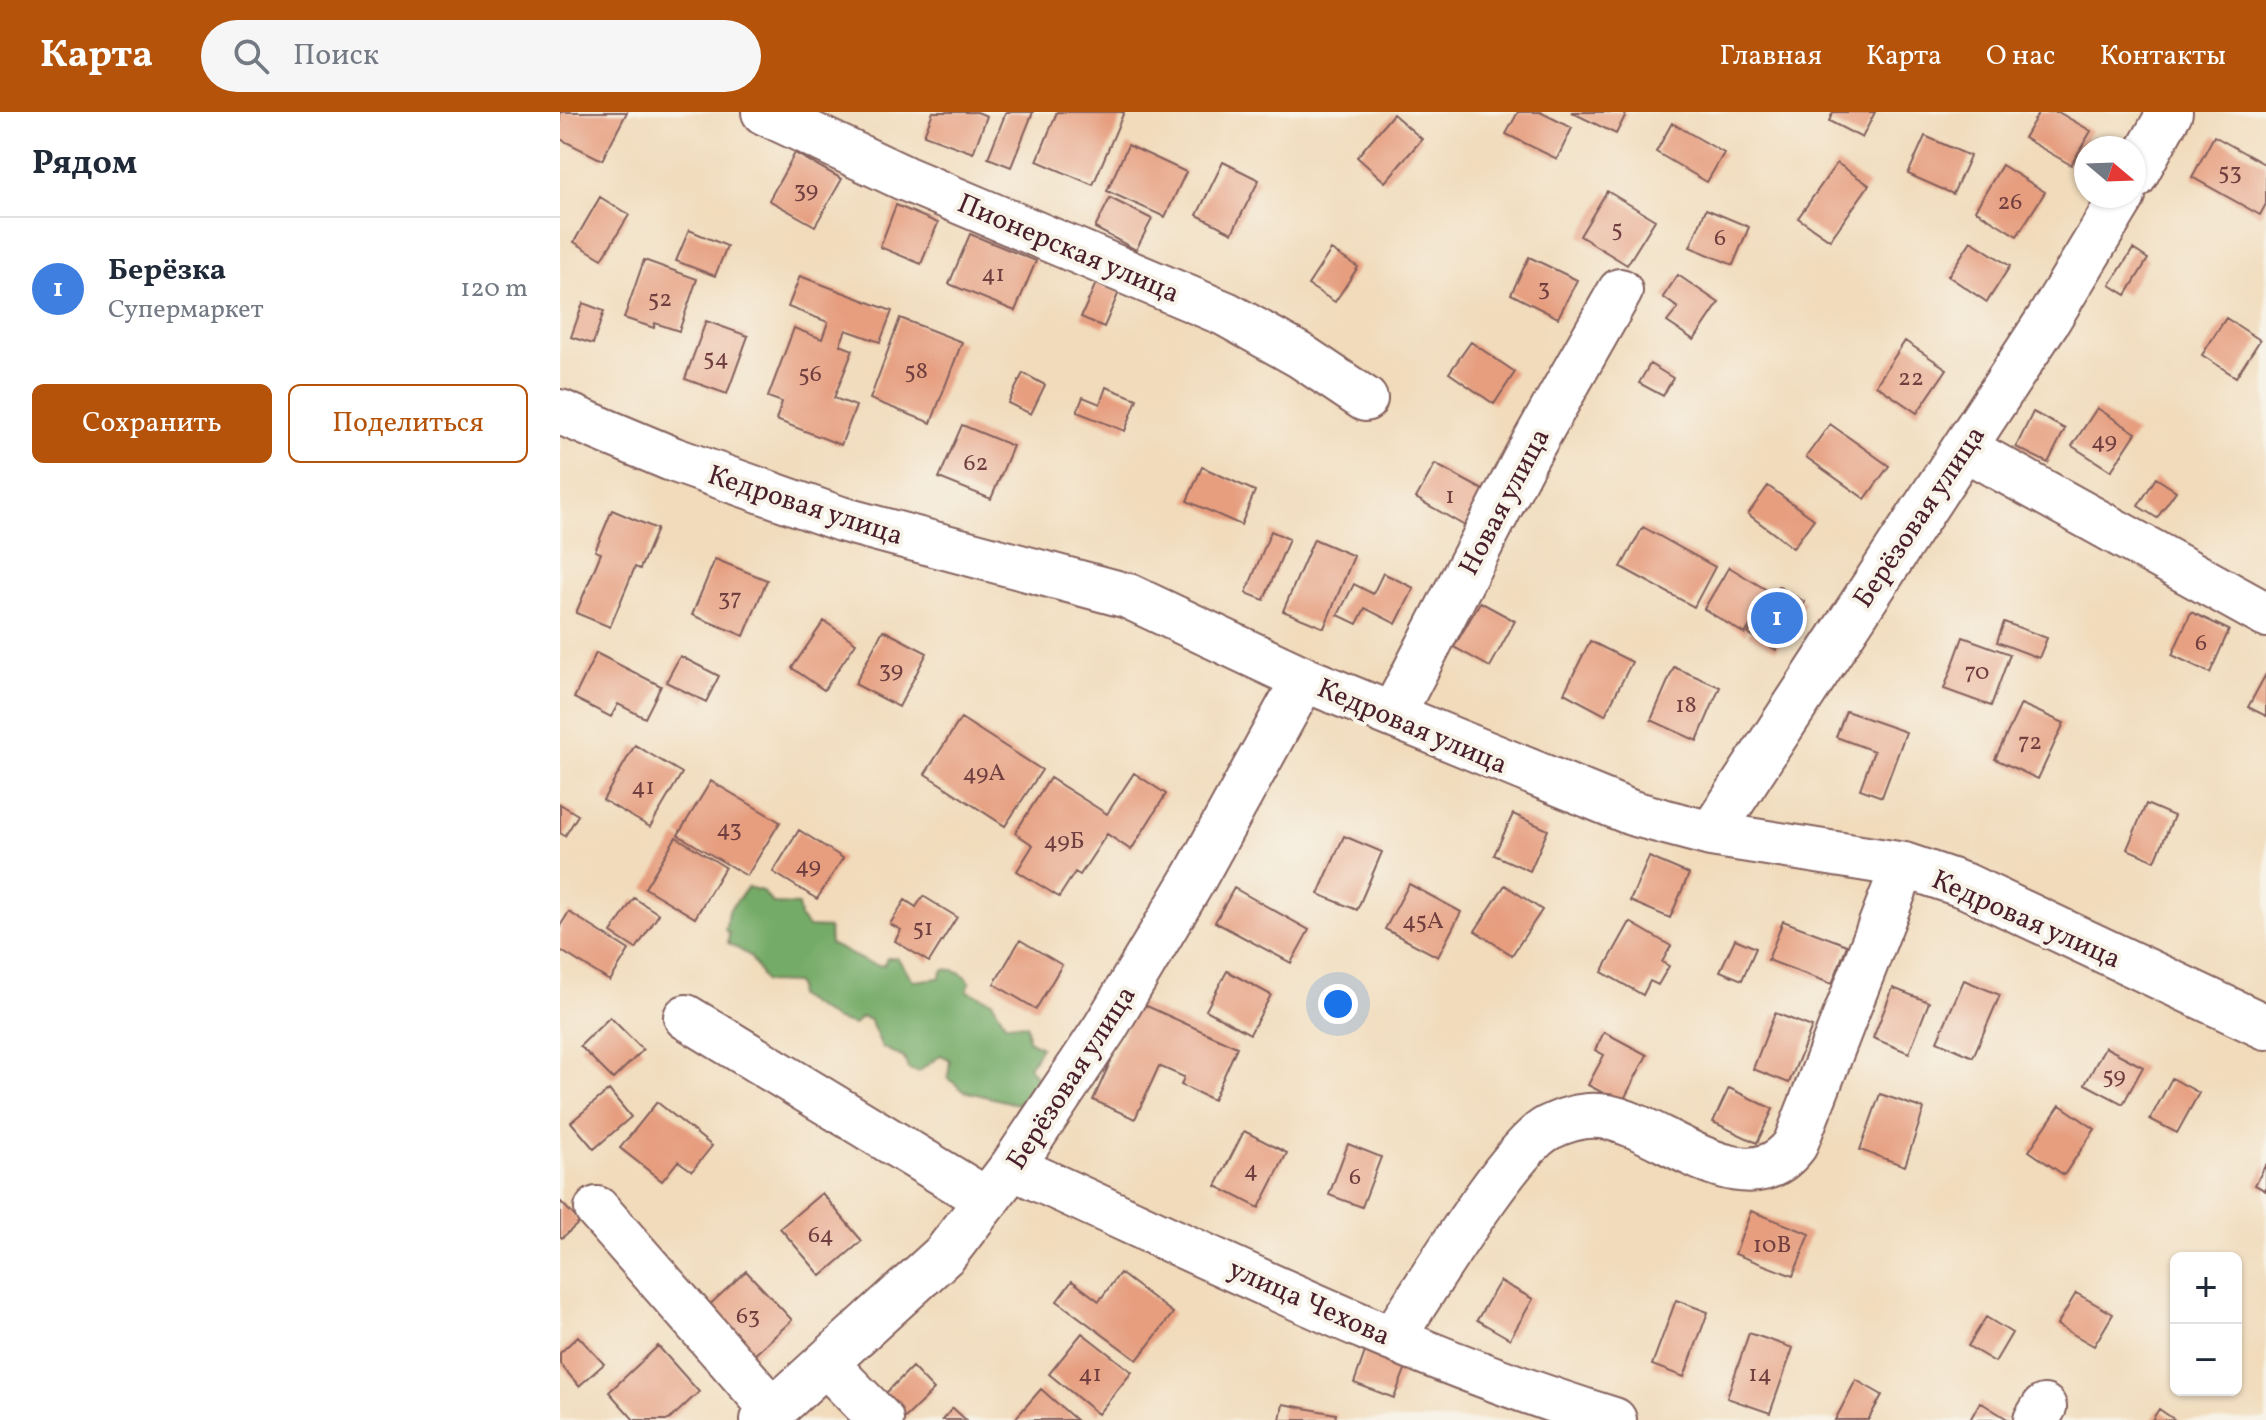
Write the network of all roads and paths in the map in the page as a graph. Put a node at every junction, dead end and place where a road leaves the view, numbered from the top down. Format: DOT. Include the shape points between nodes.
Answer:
graph roads {
  1 [pos="764,112"];
  2 [pos="2170,112"];
  3 [pos="2146,155"];
  4 [pos="2116,208"];
  5 [pos="1620,291"];
  6 [pos="1365,399"];
  7 [pos="560,412"];
  8 [pos="1964,448"];
  9 [pos="2266,615"];
  10 [pos="1304,679"];
  11 [pos="1393,714"];
  12 [pos="1711,834"];
  13 [pos="1904,865"];
  14 [pos="686,1017"];
  15 [pos="2266,1027"];
  16 [pos="999,1184"];
  17 [pos="597,1209"];
  18 [pos="1392,1339"];
  19 [pos="826,1364"];
  20 [pos="768,1415"];
  21 [pos="881,1420"];
  22 [pos="1614,1420"];
  1 -- 6 [label="street, Пионерская улица" via="904,178 1226,314"];
  2 -- 3 [label="street"];
  4 -- 8 [label="street, Берёзовая улица"];
  5 -- 11 [label="street, Новая улица" via="1526,457"];
  7 -- 10 [label="street, Кедровая улица" via="672,459 841,519 1128,596"];
  8 -- 9 [label="street"];
  8 -- 12 [label="street, Берёзовая улица"];
  10 -- 11 [label="street, Кедровая улица"];
  10 -- 16 [label="street, Берёзовая улица" via="1105,1028"];
  11 -- 12 [label="street, Кедровая улица" via="1632,813"];
  12 -- 13 [label="street, Кедровая улица"];
  13 -- 15 [label="street, Кедровая улица" via="1966,886"];
  13 -- 18 [label="street" via="1795,1145 1785,1159 1770,1169 1729,1168 1610,1117 1571,1119 1545,1130 1515,1159"];
  14 -- 16 [label="street, улица Чехова"];
  16 -- 18 [label="street, улица Чехова"];
  16 -- 19 [label="street, Берёзовая улица" via="945,1254"];
  17 -- 20 [label="street"];
  18 -- 22 [label="street, улица Чехова" via="1516,1390"];
  19 -- 20 [label="street, Берёзовая улица"];
  19 -- 21 [label="street"];
}
